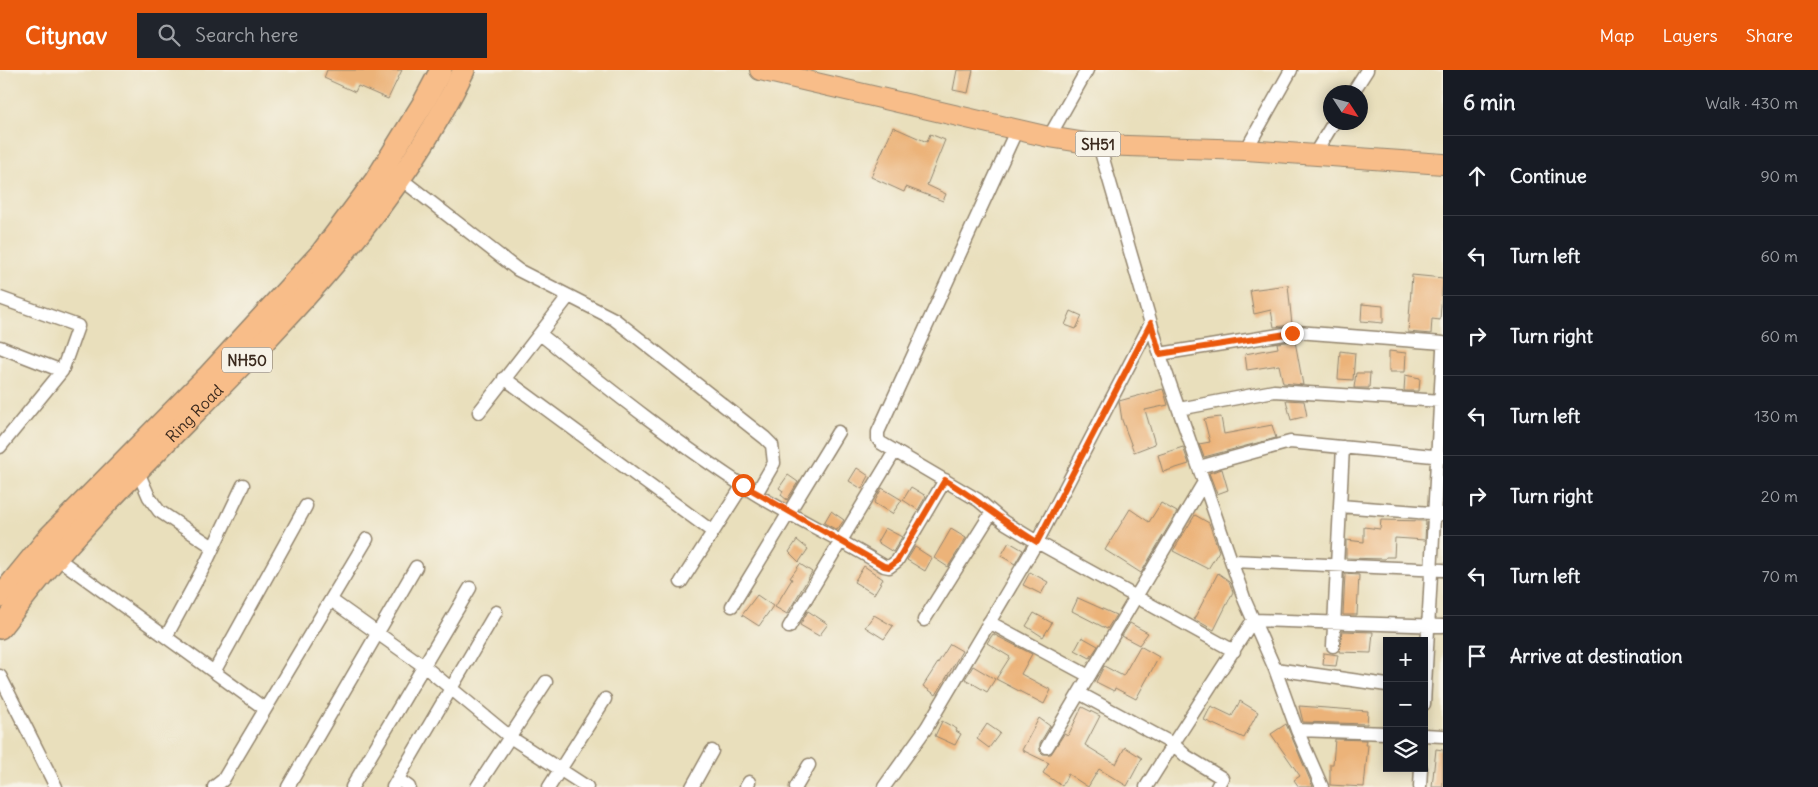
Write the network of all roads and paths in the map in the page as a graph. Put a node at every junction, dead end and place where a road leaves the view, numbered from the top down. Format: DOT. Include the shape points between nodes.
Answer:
graph roads {
  1 [pos="441,70"];
  2 [pos="464,70"];
  3 [pos="760,70"];
  4 [pos="1087,70"];
  5 [pos="1291,70"];
  6 [pos="1367,70"];
  7 [pos="1357,85"];
  8 [pos="1017,129"];
  9 [pos="1329,130"];
  10 [pos="1048,137"];
  11 [pos="1099,144"];
  12 [pos="1246,150"];
  13 [pos="1314,155"];
  14 [pos="1443,164"];
  15 [pos="401,179"];
  16 [pos="569,296"];
  17 [pos="0,299"];
  18 [pos="1151,323"];
  19 [pos="540,334"];
  20 [pos="1443,343"];
  21 [pos="0,348"];
  22 [pos="1443,350"];
  23 [pos="1160,354"];
  24 [pos="62,371"];
  25 [pos="504,378"];
  26 [pos="1442,401"];
  27 [pos="1179,409"];
  28 [pos="479,412"];
  29 [pos="838,432"];
  30 [pos="0,447"];
  31 [pos="1343,447"];
  32 [pos="895,451"];
  33 [pos="1440,456"];
  34 [pos="1199,467"];
  35 [pos="138,472"];
  36 [pos="945,480"];
  37 [pos="1204,482"];
  38 [pos="243,485"];
  39 [pos="743,485"];
  40 [pos="756,494"];
  41 [pos="306,506"];
  42 [pos="1340,506"];
  43 [pos="790,512"];
  44 [pos="992,512"];
  45 [pos="1439,513"];
  46 [pos="713,532"];
  47 [pos="367,538"];
  48 [pos="842,540"];
  49 [pos="1037,542"];
  50 [pos="213,547"];
  51 [pos="57,558"];
  52 [pos="1232,561"];
  53 [pos="1337,566"];
  54 [pos="416,567"];
  55 [pos="1437,570"];
  56 [pos="681,582"];
  57 [pos="470,588"];
  58 [pos="1135,596"];
  59 [pos="0,597"];
  60 [pos="331,600"];
  61 [pos="732,606"];
  62 [pos="496,612"];
  63 [pos="924,620"];
  64 [pos="1253,620"];
  65 [pos="989,622"];
  66 [pos="1334,623"];
  67 [pos="1429,625"];
  68 [pos="1443,626"];
  69 [pos="789,627"];
  70 [pos="0,628"];
  71 [pos="378,633"];
  72 [pos="166,637"];
  73 [pos="1333,646"];
  74 [pos="1234,651"];
  75 [pos="425,667"];
  76 [pos="1275,670"];
  77 [pos="214,672"];
  78 [pos="0,676"];
  79 [pos="1089,676"];
  80 [pos="546,682"];
  81 [pos="1425,682"];
  82 [pos="1383,684"];
  83 [pos="450,689"];
  84 [pos="1079,693"];
  85 [pos="605,699"];
  86 [pos="265,709"];
  87 [pos="1297,730"];
  88 [pos="1383,733"];
  89 [pos="1428,735"];
  90 [pos="1443,736"];
  91 [pos="510,737"];
  92 [pos="1173,744"];
  93 [pos="1047,747"];
  94 [pos="712,751"];
  95 [pos="809,765"];
  96 [pos="560,769"];
  97 [pos="1421,772"];
  98 [pos="395,783"];
  99 [pos="56,787"];
  100 [pos="214,787"];
  101 [pos="288,787"];
  102 [pos="352,787"];
  103 [pos="410,787"];
  104 [pos="477,787"];
  105 [pos="549,787"];
  106 [pos="587,787"];
  107 [pos="692,787"];
  108 [pos="796,787"];
  109 [pos="884,787"];
  110 [pos="1146,787"];
  111 [pos="1217,787"];
  112 [pos="1322,787"];
  113 [pos="1420,787"];
  1 -- 59 [label="highway, Ring Road / NH50" via="375,181 322,252 207,377 49,537"];
  2 -- 15 [label="highway, Ring Road / NH50"];
  3 -- 8 [label="main road, SH51"];
  4 -- 10 [label="street"];
  5 -- 12 [label="street"];
  6 -- 7 [label="street"];
  8 -- 10 [label="main road, SH51"];
  8 -- 32 [label="street" via="878,432 878,439"];
  9 -- 13 [label="street"];
  10 -- 11 [label="main road, SH51"];
  11 -- 12 [label="main road, SH51"];
  11 -- 18 [label="street"];
  12 -- 13 [label="main road, SH51"];
  13 -- 14 [label="main road, SH51"];
  15 -- 16 [label="street" via="513,266"];
  15 -- 35 [label="highway, Ring Road / NH50" via="349,250"];
  16 -- 19 [label="street"];
  16 -- 40 [label="street" via="614,319 772,445 774,463"];
  17 -- 24 [label="street" via="78,326"];
  18 -- 23 [label="street"];
  18 -- 49 [label="street"];
  19 -- 25 [label="street"];
  19 -- 39 [label="street"];
  20 -- 23 [label="street" via="1297,332"];
  21 -- 24 [label="street"];
  22 -- 26 [label="street"];
  23 -- 27 [label="street"];
  24 -- 30 [label="street"];
  25 -- 28 [label="street"];
  25 -- 46 [label="street"];
  26 -- 27 [label="street" via="1274,391"];
  26 -- 33 [label="street"];
  27 -- 34 [label="street"];
  29 -- 43 [label="street"];
  31 -- 33 [label="street"];
  31 -- 34 [label="street" via="1290,442"];
  31 -- 42 [label="street"];
  32 -- 36 [label="street"];
  32 -- 48 [label="street"];
  33 -- 45 [label="street"];
  34 -- 37 [label="street"];
  35 -- 50 [label="street" via="159,511"];
  35 -- 51 [label="highway, Ring Road / NH50"];
  36 -- 44 [label="street"];
  36 -- 48 [label="street" via="894,564 884,566"];
  37 -- 52 [label="street"];
  37 -- 58 [label="street"];
  38 -- 50 [label="street"];
  39 -- 40 [label="street"];
  39 -- 46 [label="street"];
  40 -- 43 [label="street"];
  41 -- 77 [label="street"];
  42 -- 45 [label="street"];
  42 -- 53 [label="street"];
  43 -- 48 [label="street"];
  43 -- 61 [label="street"];
  44 -- 49 [label="street"];
  44 -- 63 [label="street"];
  45 -- 55 [label="street"];
  46 -- 56 [label="street"];
  47 -- 60 [label="street"];
  48 -- 69 [label="street"];
  49 -- 58 [label="street"];
  49 -- 65 [label="street"];
  50 -- 72 [label="street"];
  51 -- 70 [label="highway, Ring Road / NH50"];
  51 -- 72 [label="street"];
  52 -- 53 [label="street"];
  52 -- 64 [label="street"];
  53 -- 55 [label="street"];
  53 -- 66 [label="street"];
  54 -- 71 [label="street"];
  55 -- 67 [label="street"];
  57 -- 75 [label="street"];
  58 -- 74 [label="street"];
  58 -- 79 [label="street"];
  60 -- 71 [label="street"];
  60 -- 86 [label="street"];
  62 -- 83 [label="street"];
  64 -- 66 [label="street"];
  64 -- 74 [label="street"];
  64 -- 76 [label="street"];
  65 -- 79 [label="street"];
  65 -- 109 [label="street" via="928,727"];
  66 -- 67 [label="street"];
  66 -- 73 [label="street"];
  67 -- 68 [label="street"];
  67 -- 81 [label="street"];
  71 -- 75 [label="street"];
  71 -- 101 [label="street"];
  72 -- 77 [label="street"];
  74 -- 92 [label="street"];
  75 -- 83 [label="street"];
  75 -- 102 [label="street"];
  76 -- 82 [label="street"];
  76 -- 87 [label="street"];
  77 -- 86 [label="street"];
  78 -- 99 [label="street"];
  79 -- 84 [label="street"];
  80 -- 91 [label="street"];
  83 -- 91 [label="street"];
  83 -- 98 [label="street"];
  84 -- 92 [label="street"];
  84 -- 93 [label="street"];
  85 -- 96 [label="street"];
  86 -- 100 [label="street" via="223,780"];
  87 -- 88 [label="street"];
  87 -- 112 [label="street"];
  89 -- 90 [label="street"];
  91 -- 96 [label="street"];
  91 -- 104 [label="street"];
  92 -- 110 [label="street"];
  92 -- 111 [label="street" via="1222,778"];
  94 -- 107 [label="street"];
  95 -- 108 [label="street"];
  96 -- 105 [label="street"];
  96 -- 106 [label="street"];
  97 -- 113 [label="street"];
  98 -- 103 [label="street"];
}
